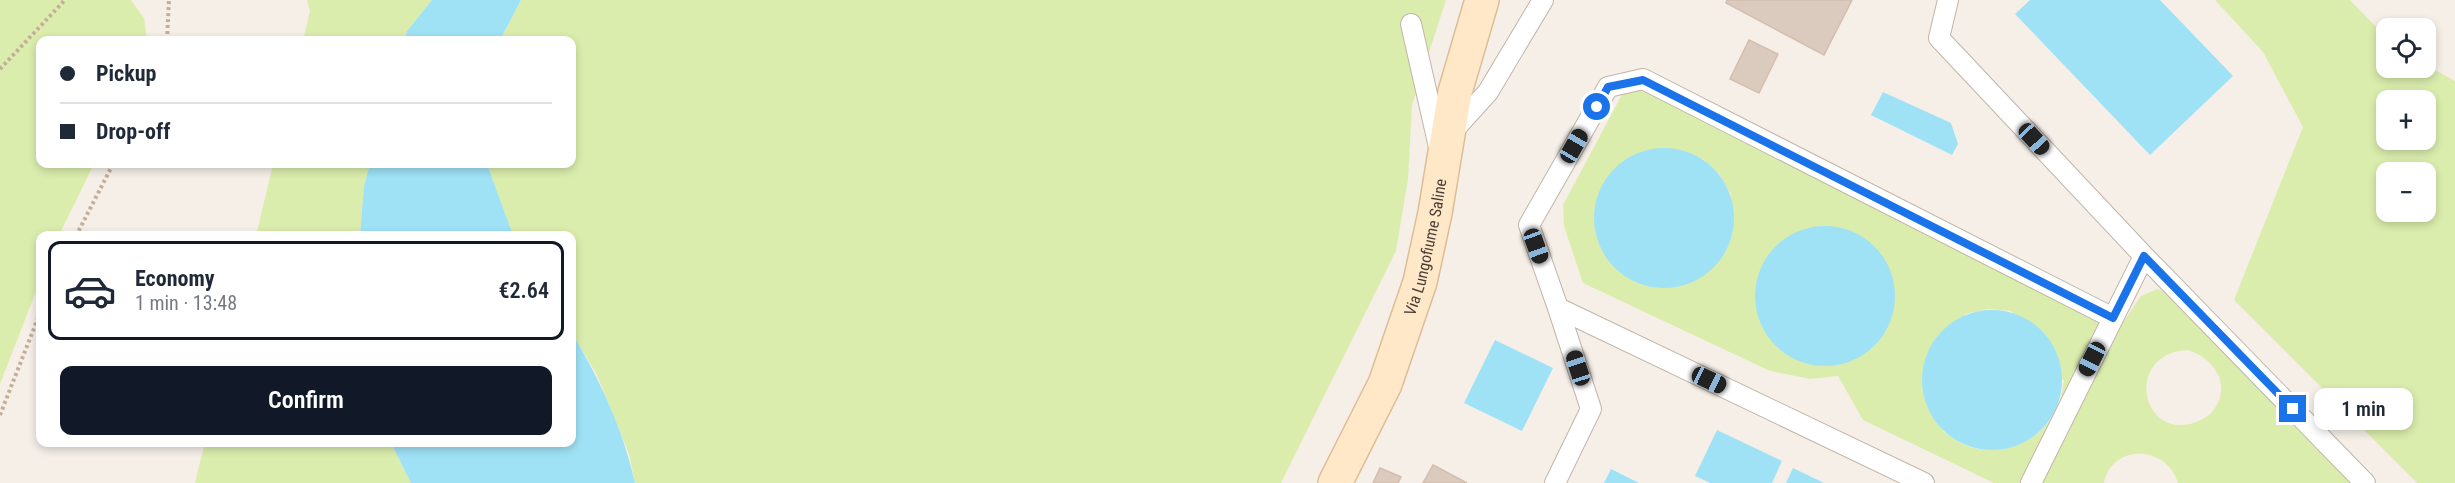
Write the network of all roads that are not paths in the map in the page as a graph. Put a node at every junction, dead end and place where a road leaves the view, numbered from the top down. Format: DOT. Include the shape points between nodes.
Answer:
graph roads {
  1 [pos="1482,0"];
  2 [pos="1543,0"];
  3 [pos="1948,0"];
  4 [pos="1411,24"];
  5 [pos="1444,151"];
  6 [pos="2144,256"];
  7 [pos="1558,308"];
  8 [pos="2113,318"];
  9 [pos="1335,483"];
  10 [pos="1555,483"];
  11 [pos="1924,483"];
  12 [pos="2031,483"];
  13 [pos="2365,483"];
  1 -- 5 [label="street, Via Lungofiume Saline" via="1455,92"];
  2 -- 5 [label="lane" via="1488,92"];
  3 -- 6 [label="lane" via="1939,38"];
  4 -- 5 [label="lane"];
  5 -- 9 [label="street, Via Lungofiume Saline" via="1420,282 1402,339 1385,384"];
  6 -- 8 [label="lane"];
  6 -- 13 [label="lane"];
  7 -- 8 [label="lane" via="1529,225 1608,87 1643,80"];
  7 -- 10 [label="lane" via="1591,409"];
  7 -- 11 [label="lane"];
  8 -- 12 [label="lane"];
}
